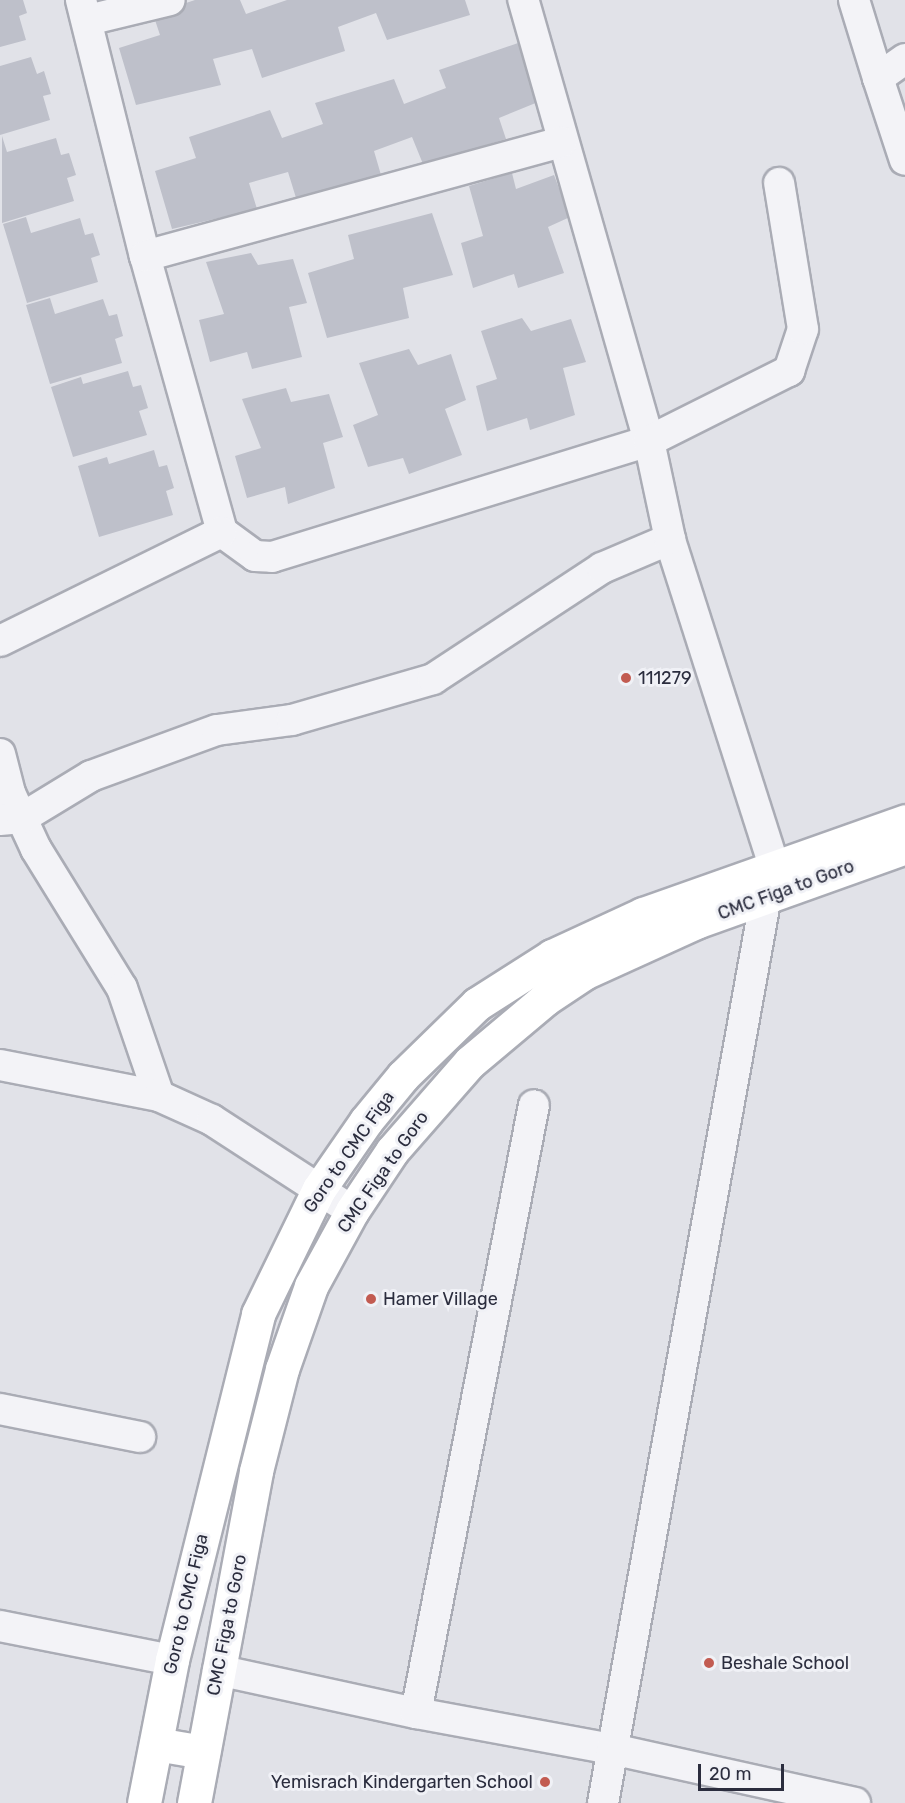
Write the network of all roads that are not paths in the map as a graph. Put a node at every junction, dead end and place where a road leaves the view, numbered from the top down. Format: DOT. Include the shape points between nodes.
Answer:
graph roads {
  1 [pos="170,0"];
  2 [pos="523,0"];
  3 [pos="854,0"];
  4 [pos="84,10"];
  5 [pos="905,59"];
  6 [pos="878,78"];
  7 [pos="562,142"];
  8 [pos="905,160"];
  9 [pos="779,183"];
  10 [pos="146,256"];
  11 [pos="649,441"];
  12 [pos="222,532"];
  13 [pos="670,539"];
  14 [pos="0,641"];
  15 [pos="0,754"];
  16 [pos="11,819"];
  17 [pos="905,821"];
  18 [pos="905,847"];
  19 [pos="755,882"];
  20 [pos="0,1065"];
  21 [pos="159,1096"];
  22 [pos="534,1106"];
  23 [pos="319,1189"];
  24 [pos="352,1211"];
  25 [pos="0,1409"];
  26 [pos="140,1437"];
  27 [pos="1,1629"];
  28 [pos="172,1660"];
  29 [pos="218,1670"];
  30 [pos="417,1713"];
  31 [pos="156,1744"];
  32 [pos="612,1749"];
  33 [pos="204,1752"];
  34 [pos="144,1803"];
  35 [pos="194,1803"];
  36 [pos="603,1803"];
  37 [pos="855,1803"];
  1 -- 4 [label="street"];
  2 -- 7 [label="street"];
  3 -- 6 [label="street"];
  4 -- 10 [label="street"];
  5 -- 6 [label="street"];
  6 -- 8 [label="street"];
  7 -- 10 [label="street"];
  7 -- 11 [label="street"];
  9 -- 11 [label="street" via="803,329 789,371"];
  10 -- 12 [label="street"];
  11 -- 12 [label="street" via="272,557 255,556"];
  11 -- 13 [label="street"];
  12 -- 14 [label="street"];
  13 -- 16 [label="street" via="602,568 434,679 292,720 217,730 91,776"];
  13 -- 19 [label="street"];
  15 -- 16 [label="street" via="10,793"];
  16 -- 21 [label="street" via="36,849 122,988"];
  17 -- 19 [label="main road"];
  18 -- 19 [label="main road, CMC Figa to Goro"];
  19 -- 23 [label="main road, Goro to CMC Figa" via="595,934 552,956 477,1005 403,1076"];
  19 -- 24 [label="main road, CMC Figa to Goro" via="584,973 545,999 470,1062 431,1103"];
  19 -- 32 [label="street"];
  20 -- 21 [label="street"];
  21 -- 23 [label="street" via="212,1120"];
  22 -- 30 [label="street"];
  23 -- 24 [label="street"];
  23 -- 28 [label="main road, Goro to CMC Figa" via="258,1314"];
  24 -- 29 [label="main road, CMC Figa to Goro" via="311,1286 268,1416"];
  25 -- 26 [label="street"];
  27 -- 28 [label="street"];
  28 -- 31 [label="main road, Goro to CMC Figa"];
  29 -- 30 [label="street"];
  29 -- 33 [label="main road, CMC Figa to Goro"];
  30 -- 32 [label="street"];
  31 -- 33 [label="main road"];
  31 -- 34 [label="main road, Goro to CMC Figa"];
  32 -- 36 [label="street"];
  32 -- 37 [label="street"];
  33 -- 35 [label="main road, CMC Figa to Goro"];
}
